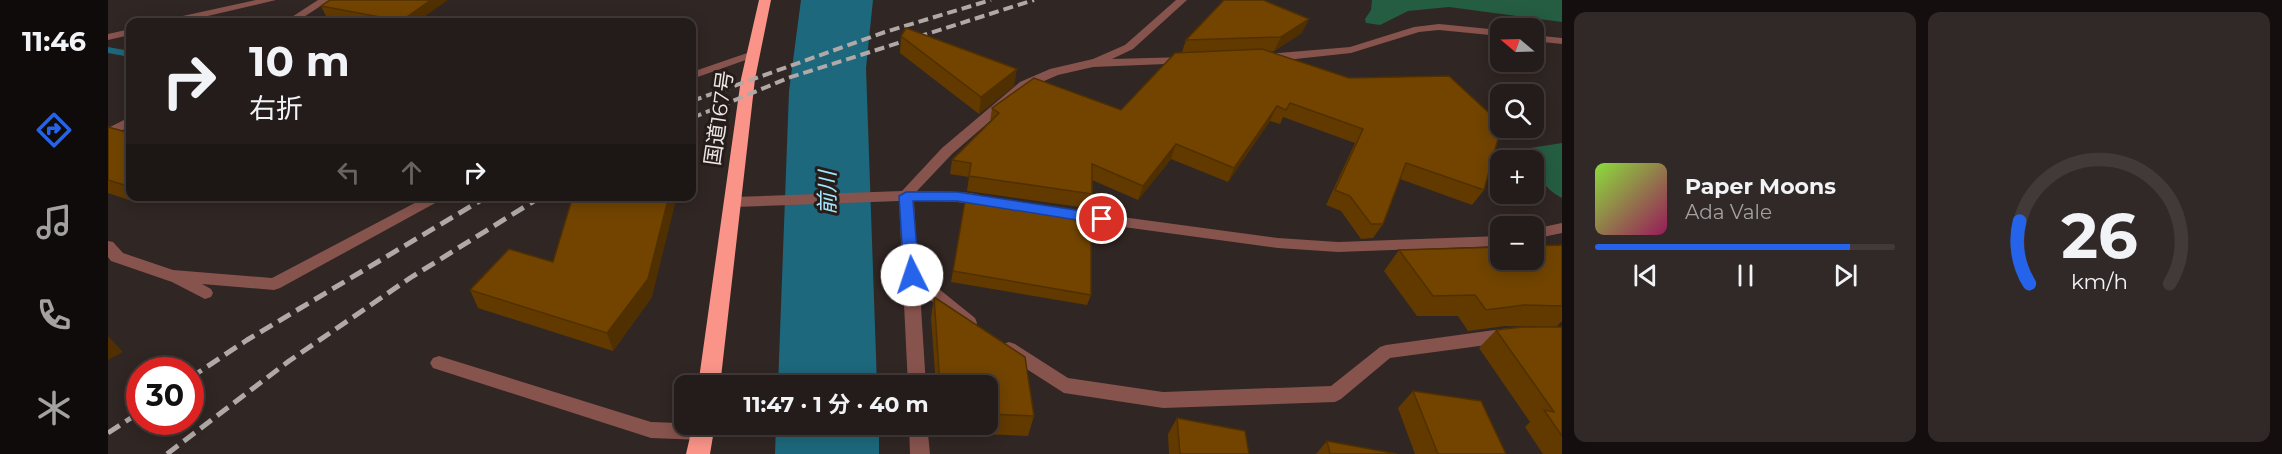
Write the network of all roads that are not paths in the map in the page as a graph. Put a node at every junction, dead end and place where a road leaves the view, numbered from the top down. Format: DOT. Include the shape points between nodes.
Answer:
graph roads {
  1 [pos="271,0"];
  2 [pos="325,0"];
  3 [pos="765,0"];
  4 [pos="1182,0"];
  5 [pos="188,18"];
  6 [pos="296,18"];
  7 [pos="1490,32"];
  8 [pos="126,33"];
  9 [pos="108,38"];
  10 [pos="1544,39"];
  11 [pos="1562,41"];
  12 [pos="753,54"];
  13 [pos="1257,58"];
  14 [pos="1200,61"];
  15 [pos="1093,63"];
  16 [pos="696,75"];
  17 [pos="126,123"];
  18 [pos="108,134"];
  19 [pos="906,196"];
  20 [pos="432,201"];
  21 [pos="733,202"];
  22 [pos="1002,204"];
  23 [pos="1059,213"];
  24 [pos="1562,228"];
  25 [pos="1544,232"];
  26 [pos="1490,241"];
  27 [pos="108,246"];
  28 [pos="912,275"];
  29 [pos="172,276"];
  30 [pos="205,293"];
  31 [pos="1528,336"];
  32 [pos="439,363"];
  33 [pos="710,375"];
  34 [pos="917,375"];
  35 [pos="919,435"];
  36 [pos="702,437"];
  37 [pos="920,454"];
  1 -- 5 [label="street"];
  2 -- 6 [label="street"];
  3 -- 12 [label="highway, 国道167号"];
  4 -- 15 [label="street" via="1129,47"];
  7 -- 13 [label="street" via="1418,29 1351,50"];
  8 -- 9 [label="street"];
  10 -- 11 [label="street"];
  12 -- 16 [label="street"];
  12 -- 21 [label="highway, 国道167号"];
  14 -- 15 [label="street"];
  15 -- 19 [label="street" via="1054,72 1024,85 947,151"];
  17 -- 18 [label="street"];
  19 -- 21 [label="street"];
  19 -- 22 [label="street" via="957,197"];
  19 -- 28 [label="street"];
  20 -- 29 [label="street" via="274,284"];
  21 -- 33 [label="highway, 国道167号"];
  23 -- 26 [label="street" via="1278,243 1338,247"];
  24 -- 25 [label="street"];
  27 -- 29 [label="street" via="117,256"];
  28 -- 31 [label="street" via="989,336 1064,385 1163,400 1335,394 1386,352 1505,335"];
  28 -- 34 [label="street"];
  29 -- 30 [label="street"];
  32 -- 36 [label="street" via="651,430"];
  35 -- 37 [label="street"];
}
